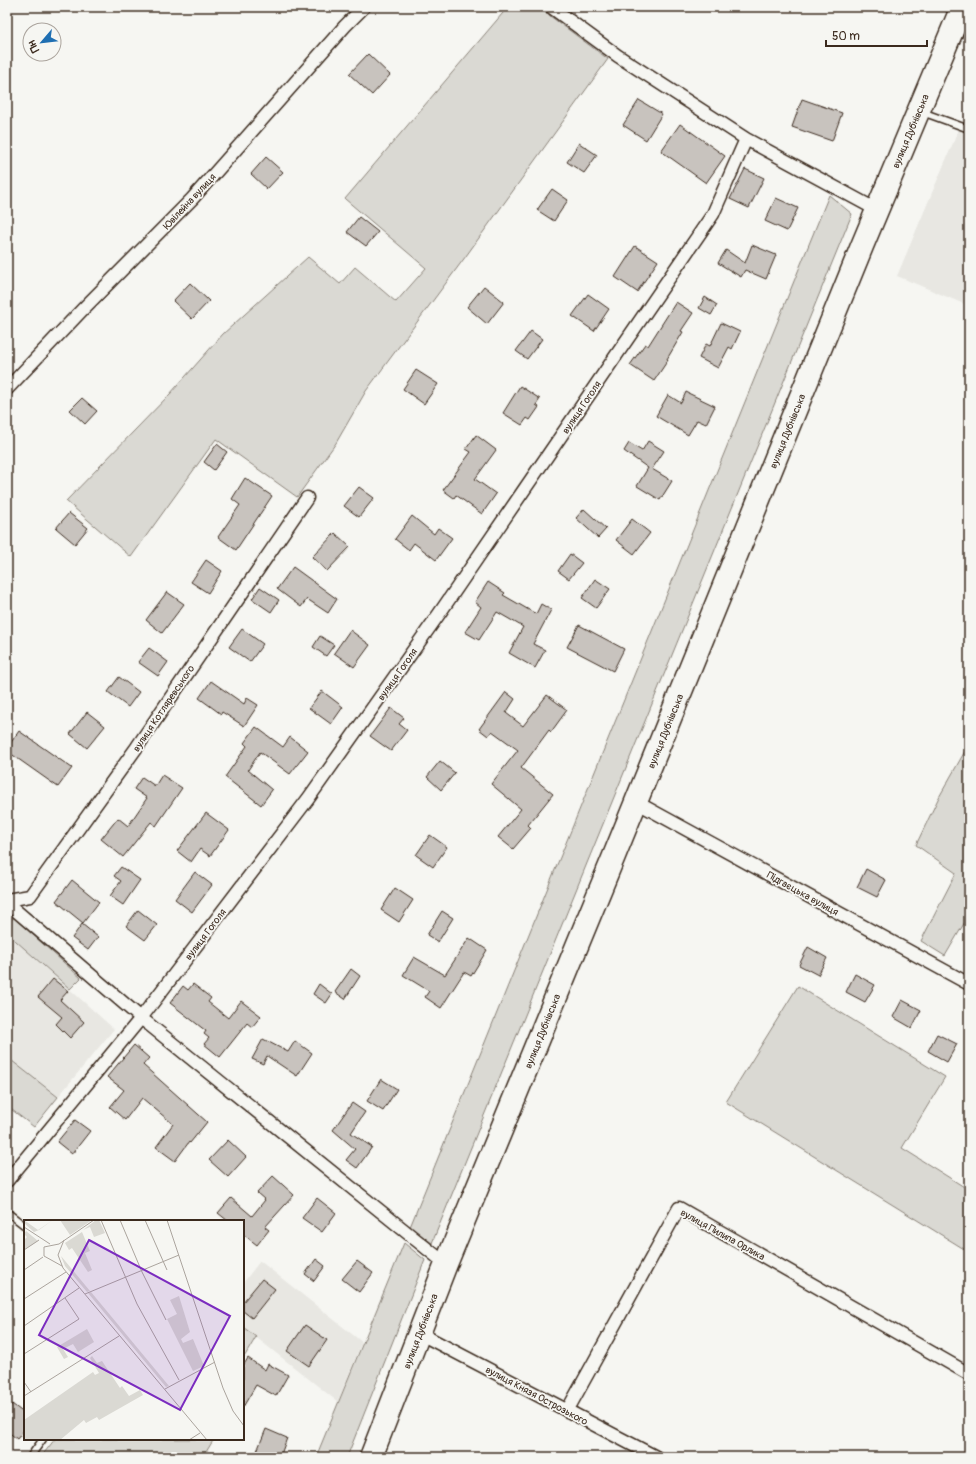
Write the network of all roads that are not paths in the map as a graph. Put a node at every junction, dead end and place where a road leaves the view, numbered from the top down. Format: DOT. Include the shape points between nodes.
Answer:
graph roads {
  1 [pos="364,7"];
  2 [pos="551,7"];
  3 [pos="956,10"];
  4 [pos="919,111"];
  5 [pos="969,129"];
  6 [pos="746,139"];
  7 [pos="877,210"];
  8 [pos="7,389"];
  9 [pos="307,498"];
  10 [pos="636,802"];
  11 [pos="7,900"];
  12 [pos="7,904"];
  13 [pos="969,984"];
  14 [pos="141,1018"];
  15 [pos="7,1181"];
  16 [pos="7,1212"];
  17 [pos="24,1225"];
  18 [pos="446,1264"];
  19 [pos="419,1333"];
  20 [pos="969,1374"];
  21 [pos="567,1411"];
  22 [pos="42,1440"];
  23 [pos="30,1457"];
  24 [pos="371,1457"];
  25 [pos="656,1457"];
  1 -- 8 [label="street, Ювілейна вулиця" via="192,199"];
  2 -- 6 [label="street" via="618,56"];
  3 -- 4 [label="highway, вулиця Дубнівська"];
  4 -- 5 [label="lane"];
  4 -- 7 [label="highway, вулиця Дубнівська"];
  6 -- 7 [label="street"];
  6 -- 14 [label="street, вулиця Гоголя" via="713,214 444,607 308,799"];
  7 -- 10 [label="highway, вулиця Дубнівська"];
  9 -- 11 [label="street, вулиця Котляревського" via="137,747 30,896"];
  10 -- 13 [label="street, Підгаєцька вулиця"];
  10 -- 18 [label="highway, вулиця Дубнівська"];
  12 -- 14 [label="street"];
  14 -- 15 [label="street, вулиця Гоголя"];
  14 -- 18 [label="street"];
  16 -- 17 [label="lane"];
  18 -- 19 [label="highway, вулиця Дубнівська"];
  19 -- 21 [label="street, вулиця Князя Острозького"];
  19 -- 24 [label="highway, вулиця Дубнівська"];
  20 -- 21 [label="street, вулиця Пилипа Орлика" via="678,1208"];
  21 -- 25 [label="street, вулиця Князя Острозького"];
  22 -- 23 [label="lane"];
}
